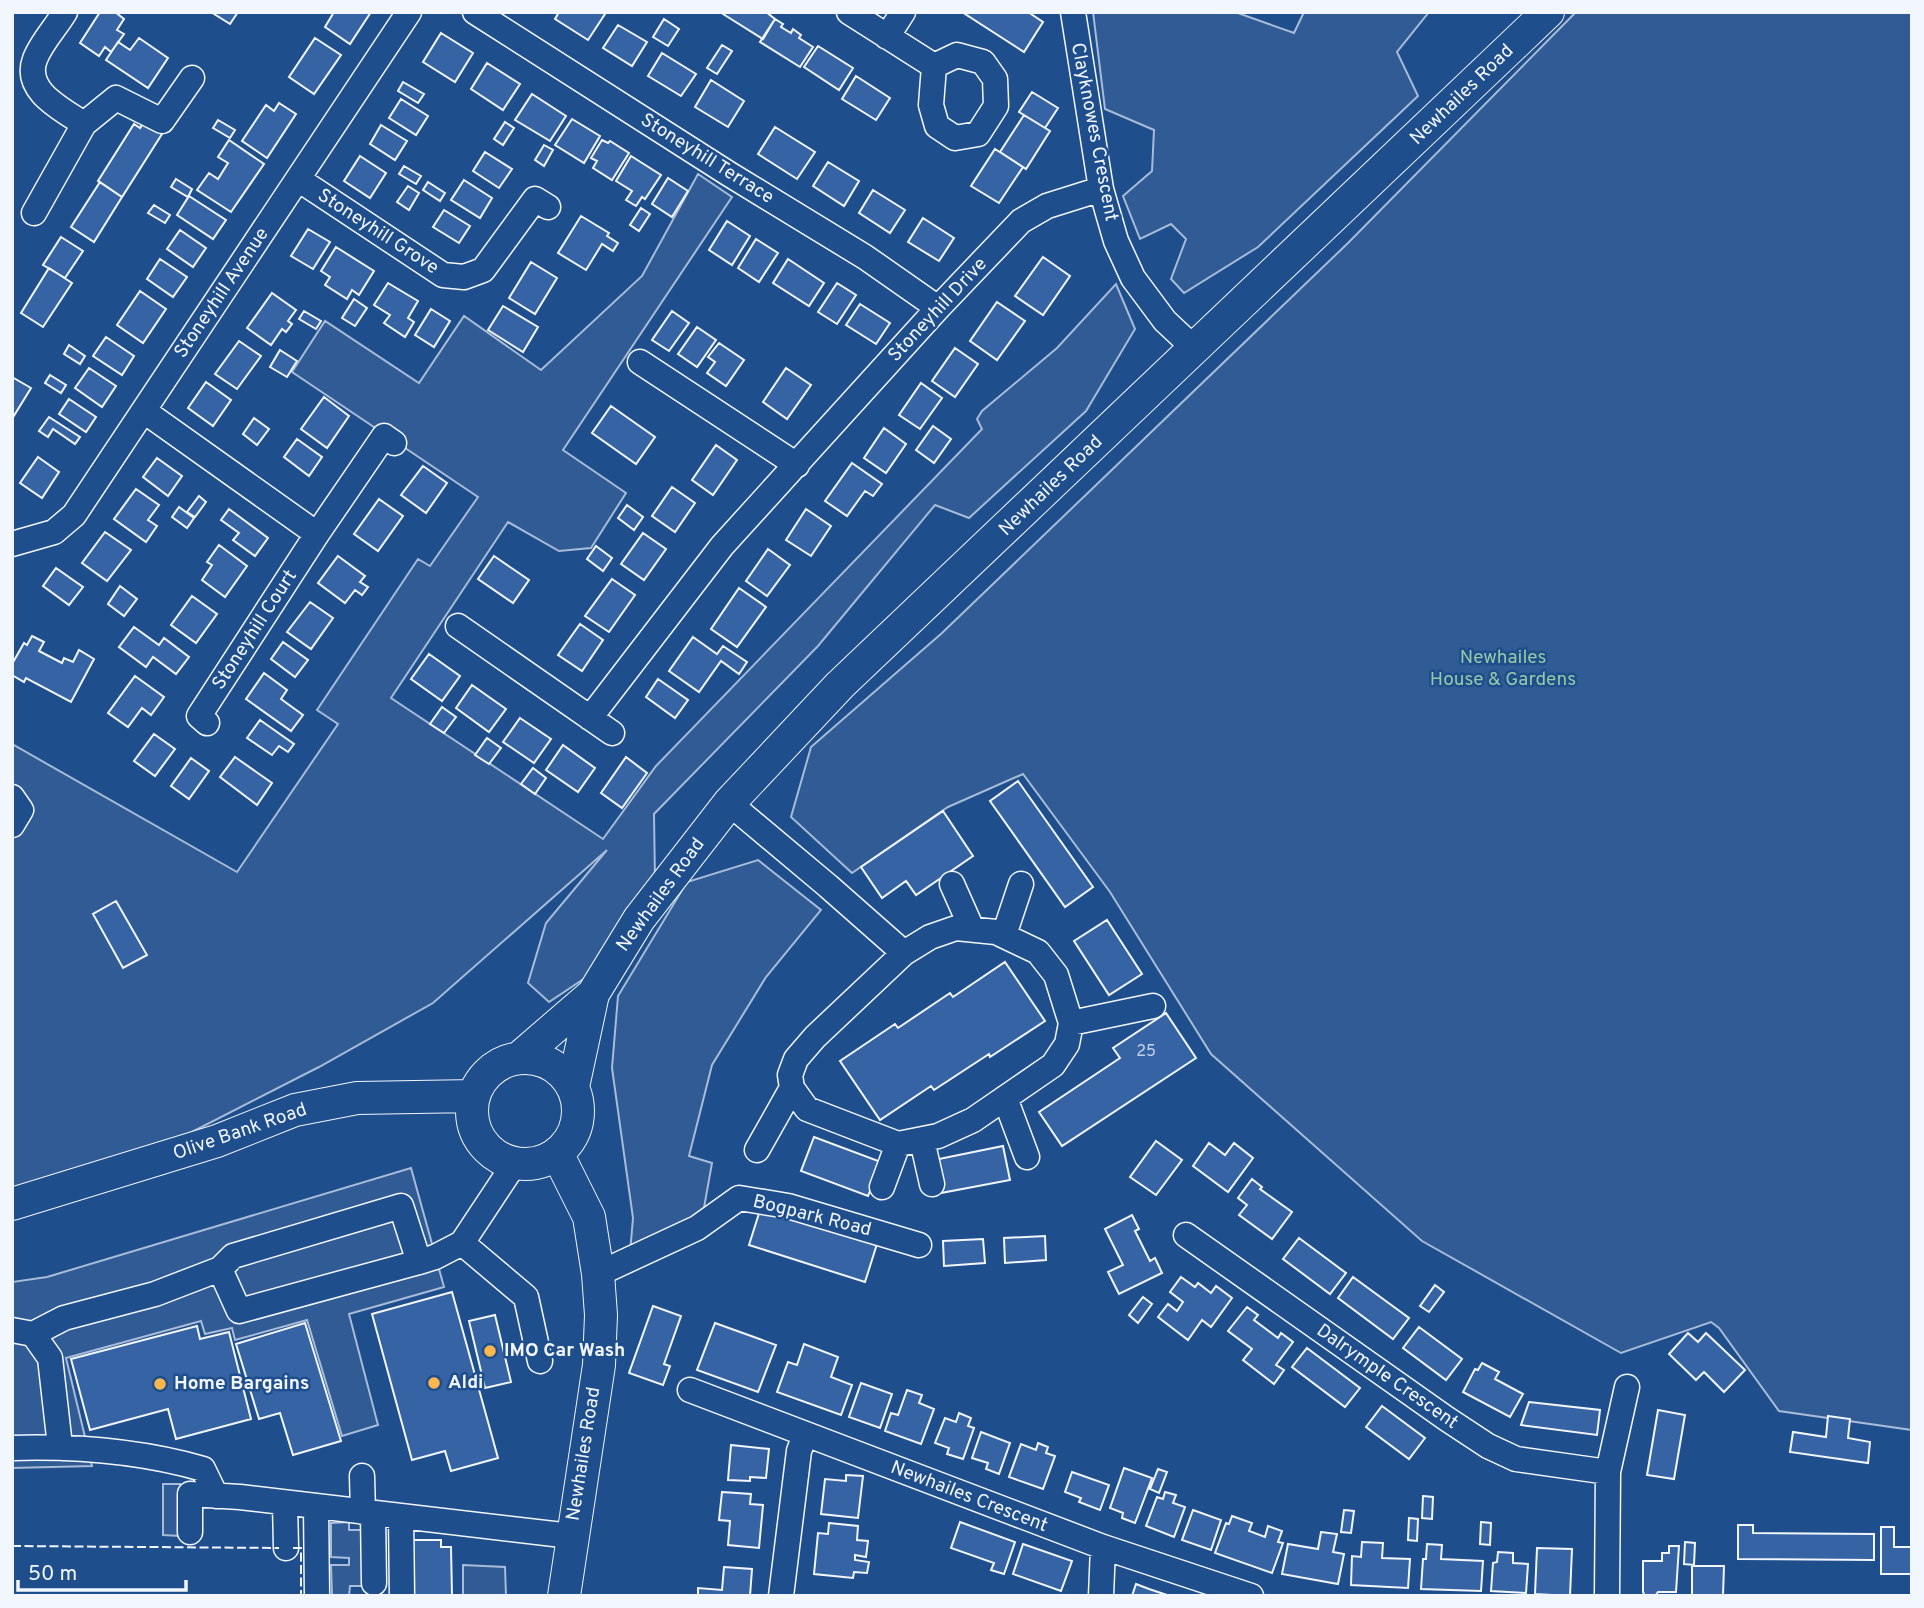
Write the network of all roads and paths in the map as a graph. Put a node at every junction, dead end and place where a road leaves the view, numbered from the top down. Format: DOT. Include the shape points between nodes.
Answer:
graph roads {
  1 [pos="65,12"];
  2 [pos="409,12"];
  3 [pos="475,12"];
  4 [pos="849,12"];
  5 [pos="903,12"];
  6 [pos="1073,12"];
  7 [pos="1548,12"];
  8 [pos="887,37"];
  9 [pos="934,66"];
  10 [pos="192,78"];
  11 [pos="84,124"];
  12 [pos="298,179"];
  13 [pos="1101,189"];
  14 [pos="548,207"];
  15 [pos="34,213"];
  16 [pos="937,308"];
  17 [pos="1195,349"];
  18 [pos="640,362"];
  19 [pos="144,411"];
  20 [pos="394,443"];
  21 [pos="797,465"];
  22 [pos="317,534"];
  23 [pos="12,544"];
  24 [pos="458,626"];
  25 [pos="590,718"];
  26 [pos="207,723"];
  27 [pos="612,733"];
  28 [pos="12,797"];
  29 [pos="729,803"];
  30 [pos="12,825"];
  31 [pos="952,884"];
  32 [pos="1021,884"];
  33 [pos="972,929"];
  34 [pos="1004,935"];
  35 [pos="904,953"];
  36 [pos="593,994"];
  37 [pos="1153,1006"];
  38 [pos="1071,1023"];
  39 [pos="519,1058"];
  40 [pos="573,1087"];
  41 [pos="792,1088"];
  42 [pos="474,1096"];
  43 [pos="1005,1098"];
  44 [pos="910,1142"];
  45 [pos="757,1150"];
  46 [pos="557,1153"];
  47 [pos="1027,1157"];
  48 [pos="515,1163"];
  49 [pos="932,1184"];
  50 [pos="882,1187"];
  51 [pos="12,1204"];
  52 [pos="1186,1234"];
  53 [pos="462,1242"];
  54 [pos="919,1245"];
  55 [pos="419,1262"];
  56 [pos="220,1269"];
  57 [pos="598,1275"];
  58 [pos="22,1332"];
  59 [pos="540,1361"];
  60 [pos="1627,1387"];
  61 [pos="690,1390"];
  62 [pos="805,1435"];
  63 [pos="60,1446"];
  64 [pos="12,1448"];
  65 [pos="1608,1472"];
  66 [pos="362,1476"];
  67 [pos="216,1496"];
  68 [pos="285,1503"];
  69 [pos="316,1506"];
  70 [pos="368,1513"];
  71 [pos="401,1517"];
  72 [pos="190,1532"];
  73 [pos="571,1536"];
  74 [pos="1103,1547"];
  75 [pos="286,1548"];
  76 [pos="374,1583"];
  77 [pos="317,1596"];
  78 [pos="402,1596"];
  79 [pos="564,1596"];
  80 [pos="781,1596"];
  81 [pos="1101,1596"];
  82 [pos="1251,1596"];
  83 [pos="1607,1596"];
  1 -- 11 [label="street" via="34,60 33,80 41,93"];
  2 -- 12 [label="street, Stoneyhill Avenue"];
  3 -- 16 [label="street, Stoneyhill Terrace" via="864,257"];
  4 -- 8 [label="street"];
  5 -- 8 [label="street"];
  6 -- 13 [label="street, Clayknowes Crescent"];
  7 -- 17 [label="main road, Newhailes Road"];
  8 -- 9 [label="street"];
  10 -- 11 [label="street" via="162,121 116,99"];
  11 -- 15 [label="street"];
  12 -- 14 [label="street, Stoneyhill Grove" via="443,275 464,277 483,270 535,199"];
  12 -- 19 [label="street, Stoneyhill Avenue"];
  13 -- 16 [label="street, Stoneyhill Drive" via="1047,206 1021,221"];
  13 -- 17 [label="street, Clayknowes Crescent" via="1133,278 1165,321"];
  16 -- 21 [label="street, Stoneyhill Drive"];
  17 -- 29 [label="main road, Newhailes Road" via="841,685"];
  18 -- 21 [label="street"];
  19 -- 22 [label="street"];
  19 -- 23 [label="street, Stoneyhill Avenue" via="74,514 54,532"];
  20 -- 22 [label="street, Stoneyhill Court" via="384,436"];
  21 -- 25 [label="street, Stoneyhill Drive" via="722,546"];
  22 -- 26 [label="street, Stoneyhill Court" via="199,716"];
  24 -- 25 [label="street"];
  25 -- 27 [label="street"];
  28 -- 30 [label="street" via="21,810"];
  29 -- 35 [label="street"];
  29 -- 36 [label="main road, Newhailes Road" via="639,919"];
  31 -- 33 [label="street"];
  32 -- 34 [label="street"];
  33 -- 34 [label="street"];
  33 -- 35 [label="street" via="956,928 930,937"];
  34 -- 38 [label="street" via="1038,952 1056,975"];
  35 -- 41 [label="street" via="796,1059 790,1075"];
  36 -- 39 [label="main road, Newhailes Road"];
  36 -- 40 [label="main road, Newhailes Road"];
  37 -- 38 [label="street"];
  38 -- 43 [label="street" via="1067,1044 1053,1065"];
  39 -- 40 [label="main road" via="550,1064"];
  39 -- 42 [label="main road, Newhailes Road" via="491,1070"];
  40 -- 46 [label="main road, Newhailes Road" via="576,1123"];
  41 -- 44 [label="street" via="807,1110"];
  41 -- 45 [label="street"];
  42 -- 48 [label="main road" via="471,1113 484,1146"];
  42 -- 51 [label="main road, Olive Bank Road" via="357,1098 295,1110 217,1141"];
  43 -- 44 [label="street" via="973,1120 938,1136"];
  43 -- 47 [label="street"];
  44 -- 49 [label="street"];
  44 -- 50 [label="street"];
  46 -- 48 [label="main road" via="534,1163"];
  46 -- 57 [label="main road, Newhailes Road" via="589,1217"];
  48 -- 53 [label="street"];
  52 -- 65 [label="street, Dalrymple Crescent" via="1488,1446 1516,1459"];
  53 -- 55 [label="street"];
  53 -- 59 [label="street" via="526,1297"];
  54 -- 57 [label="street, Bogpark Road" via="788,1206 739,1198 697,1228"];
  55 -- 56 [label="street" via="239,1311"];
  55 -- 56 [label="street" via="401,1206 233,1256"];
  56 -- 58 [label="street" via="155,1294"];
  57 -- 73 [label="main road, Newhailes Road" via="598,1364"];
  58 -- 63 [label="street" via="50,1358"];
  60 -- 65 [label="street"];
  61 -- 62 [label="street, Newhailes Crescent"];
  62 -- 74 [label="street, Newhailes Crescent"];
  62 -- 80 [label="street" via="799,1451"];
  63 -- 64 [label="street"];
  63 -- 67 [label="street" via="158,1457 203,1469"];
  65 -- 83 [label="street"];
  66 -- 70 [label="street"];
  67 -- 68 [label="street"];
  67 -- 72 [label="street" via="190,1494"];
  68 -- 69 [label="street"];
  68 -- 75 [label="street"];
  69 -- 70 [label="street"];
  69 -- 77 [label="street"];
  70 -- 71 [label="street"];
  70 -- 76 [label="street"];
  71 -- 73 [label="street"];
  71 -- 78 [label="street"];
  73 -- 79 [label="main road, Newhailes Road"];
  74 -- 81 [label="street"];
  74 -- 82 [label="street, Newhailes Crescent"];
}
